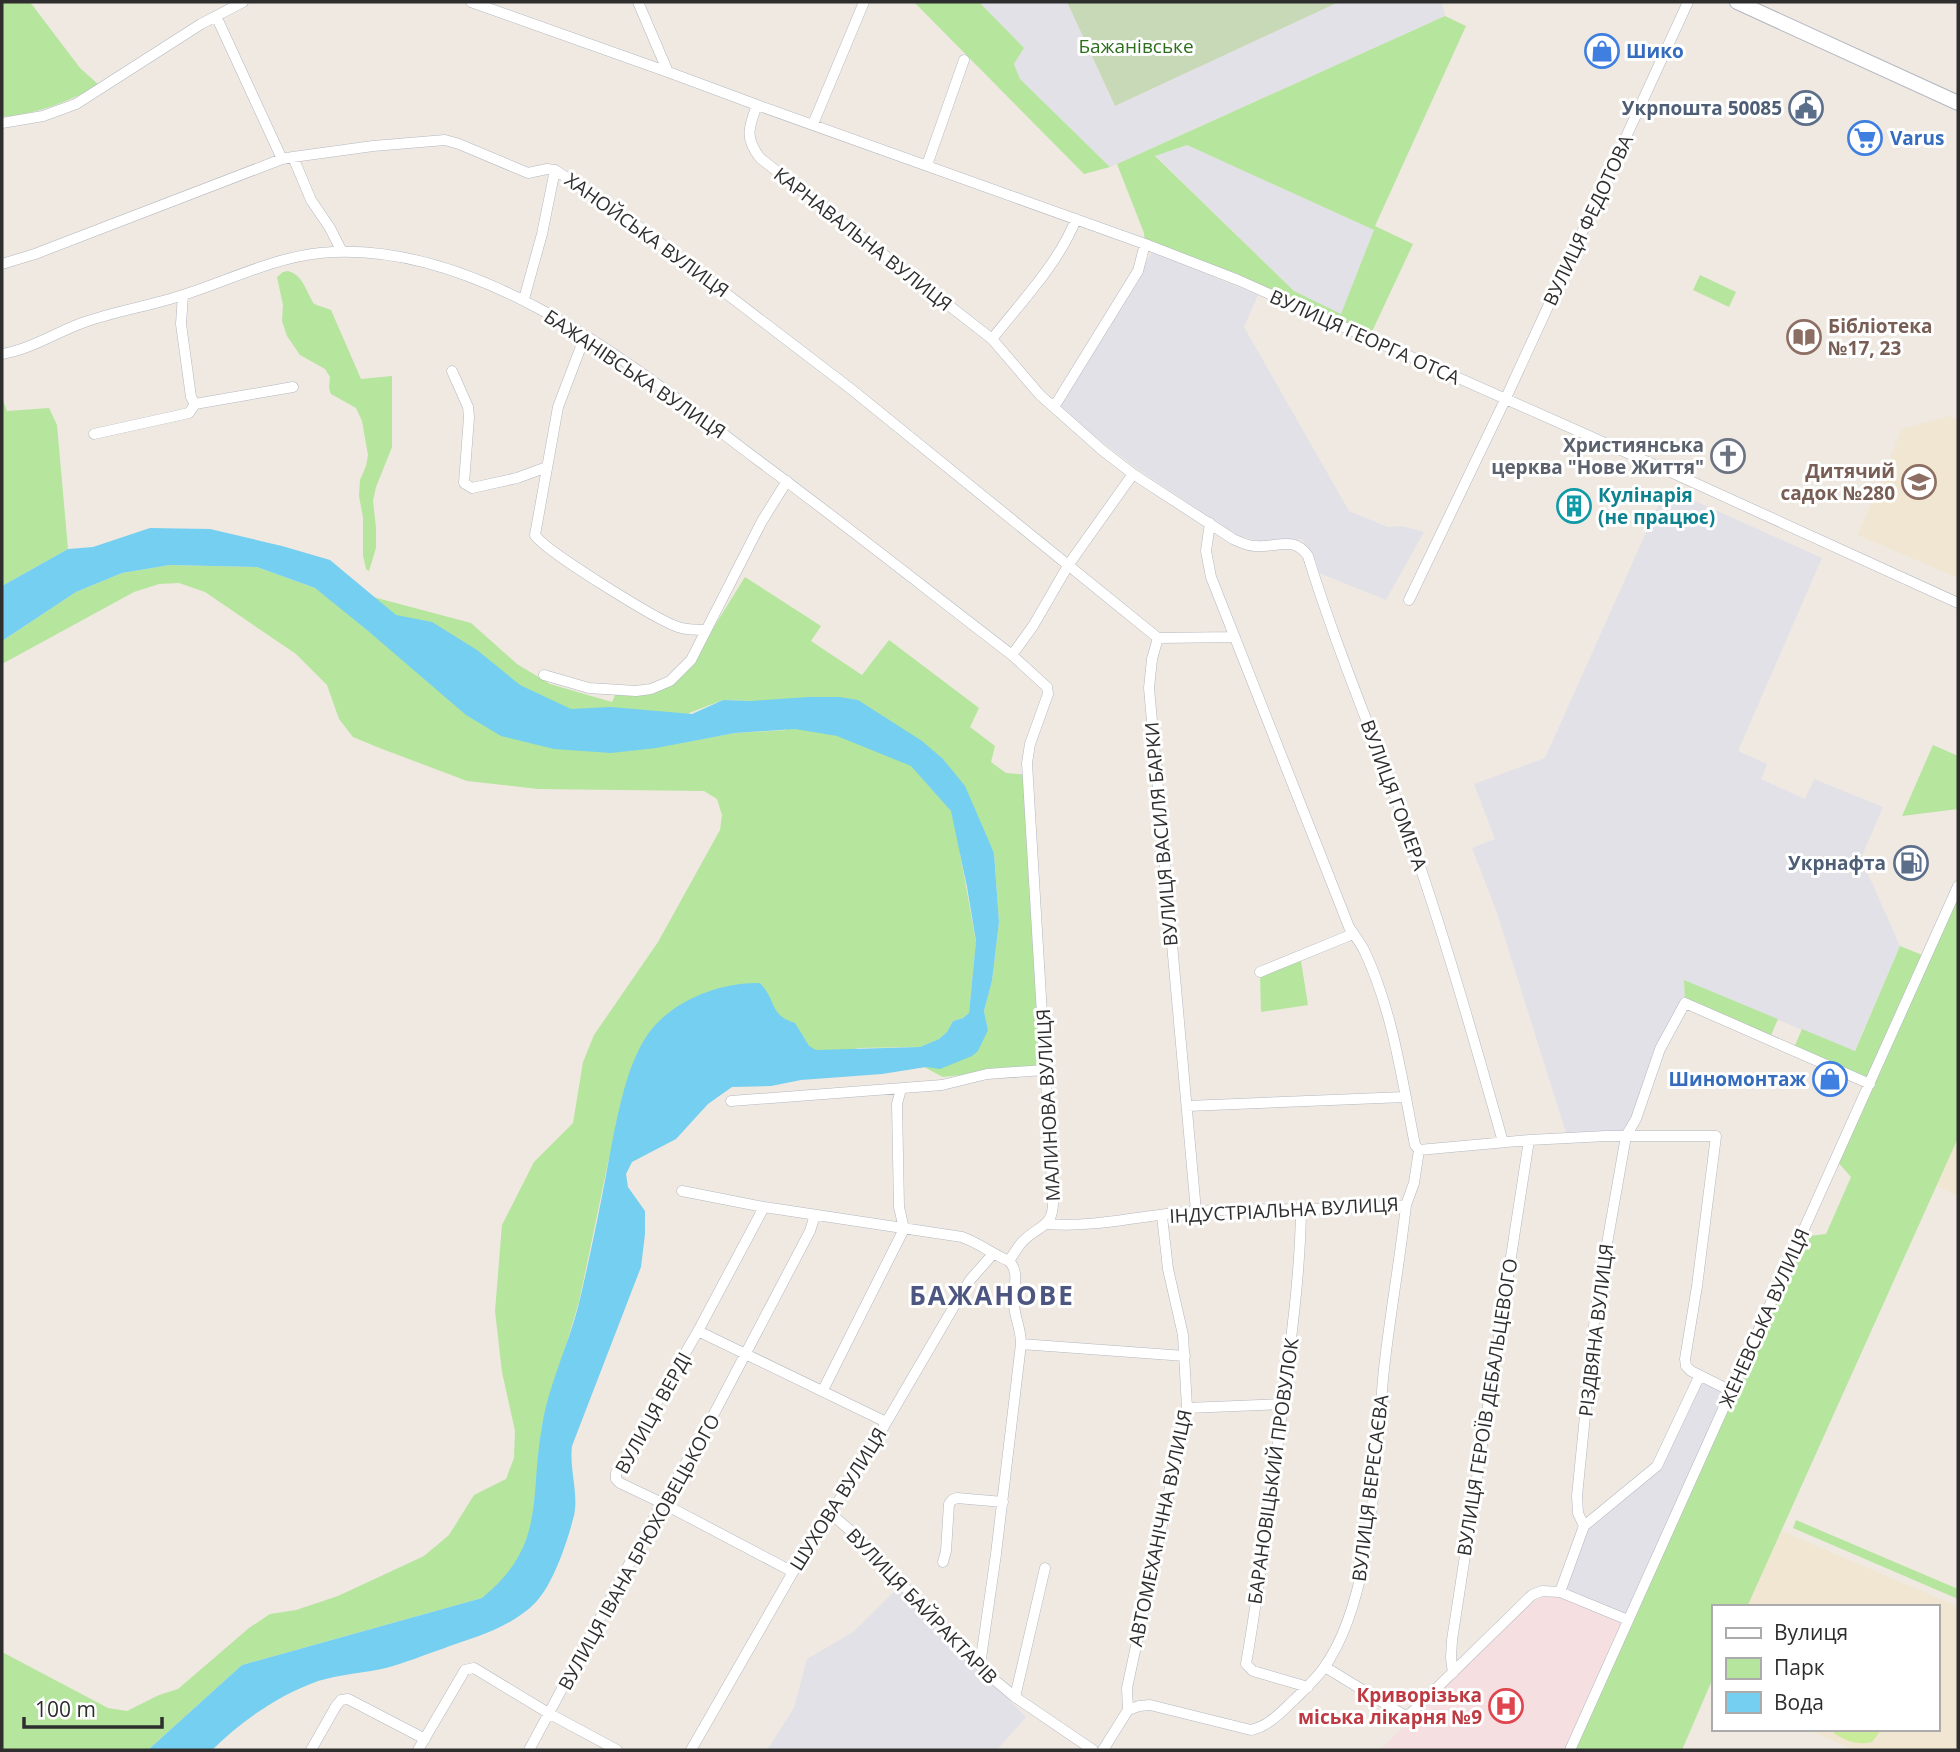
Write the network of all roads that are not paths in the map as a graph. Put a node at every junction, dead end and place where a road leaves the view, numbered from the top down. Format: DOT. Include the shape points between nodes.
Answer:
graph roads {
  1 [pos="243,2"];
  2 [pos="473,2"];
  3 [pos="638,2"];
  4 [pos="864,2"];
  5 [pos="1688,2"];
  6 [pos="1737,2"];
  7 [pos="216,16"];
  8 [pos="964,60"];
  9 [pos="668,72"];
  10 [pos="1958,103"];
  11 [pos="757,104"];
  12 [pos="2,123"];
  13 [pos="813,124"];
  14 [pos="293,157"];
  15 [pos="282,159"];
  16 [pos="927,165"];
  17 [pos="555,170"];
  18 [pos="1076,219"];
  19 [pos="1145,244"];
  20 [pos="342,251"];
  21 [pos="2,264"];
  22 [pos="183,295"];
  23 [pos="524,299"];
  24 [pos="585,336"];
  25 [pos="992,339"];
  26 [pos="2,354"];
  27 [pos="452,371"];
  28 [pos="293,387"];
  29 [pos="1505,400"];
  30 [pos="195,404"];
  31 [pos="1054,407"];
  32 [pos="94,434"];
  33 [pos="547,467"];
  34 [pos="1133,474"];
  35 [pos="787,481"];
  36 [pos="1210,523"];
  37 [pos="1069,564"];
  38 [pos="1409,600"];
  39 [pos="1958,603"];
  40 [pos="705,630"];
  41 [pos="1235,637"];
  42 [pos="1158,638"];
  43 [pos="1012,655"];
  44 [pos="544,676"];
  45 [pos="1958,886"];
  46 [pos="1353,934"];
  47 [pos="1260,972"];
  48 [pos="1045,1070"];
  49 [pos="1870,1083"];
  50 [pos="901,1089"];
  51 [pos="1405,1097"];
  52 [pos="731,1101"];
  53 [pos="1187,1106"];
  54 [pos="1626,1136"];
  55 [pos="1529,1140"];
  56 [pos="1503,1142"];
  57 [pos="1419,1150"];
  58 [pos="682,1191"];
  59 [pos="1406,1205"];
  60 [pos="764,1207"];
  61 [pos="1301,1211"];
  62 [pos="1196,1212"];
  63 [pos="815,1215"];
  64 [pos="1162,1216"];
  65 [pos="1047,1224"];
  66 [pos="904,1229"];
  67 [pos="993,1254"];
  68 [pos="1009,1261"];
  69 [pos="698,1331"];
  70 [pos="1021,1344"];
  71 [pos="747,1354"];
  72 [pos="1185,1356"];
  73 [pos="1699,1377"];
  74 [pos="823,1390"];
  75 [pos="1731,1391"];
  76 [pos="1283,1404"];
  77 [pos="1187,1409"];
  78 [pos="886,1422"];
  79 [pos="1003,1502"];
  80 [pos="662,1503"];
  81 [pos="830,1513"];
  82 [pos="1584,1526"];
  83 [pos="943,1562"];
  84 [pos="1045,1568"];
  85 [pos="793,1572"];
  86 [pos="1560,1592"];
  87 [pos="1628,1620"];
  88 [pos="980,1665"];
  89 [pos="1325,1667"];
  90 [pos="1453,1673"];
  91 [pos="1308,1687"];
  92 [pos="1014,1698"];
  93 [pos="1128,1710"];
  94 [pos="550,1714"];
  95 [pos="425,1739"];
  96 [pos="311,1750"];
  97 [pos="418,1750"];
  98 [pos="529,1750"];
  99 [pos="617,1750"];
  100 [pos="691,1750"];
  101 [pos="1093,1750"];
  102 [pos="1103,1750"];
  103 [pos="1570,1750"];
  1 -- 7 [label="street"];
  2 -- 9 [label="street"];
  3 -- 9 [label="street"];
  4 -- 13 [label="street"];
  5 -- 29 [label="street, ВУЛИЦЯ ФЕДОТОВА"];
  6 -- 10 [label="main road"];
  7 -- 12 [label="street" via="76,104"];
  7 -- 15 [label="street"];
  8 -- 16 [label="street"];
  9 -- 11 [label="street"];
  11 -- 13 [label="street, ВУЛИЦЯ ГЕОРГА ОТСА"];
  11 -- 25 [label="street, КАРНАВАЛЬНА ВУЛИЦЯ" via="748,132 760,159"];
  13 -- 16 [label="street, ВУЛИЦЯ ГЕОРГА ОТСА"];
  14 -- 15 [label="street, ХАНОЙСЬКА ВУЛИЦЯ"];
  14 -- 17 [label="street, ХАНОЙСЬКА ВУЛИЦЯ" via="445,140 528,173"];
  14 -- 20 [label="street" via="311,200"];
  15 -- 21 [label="street, ХАНОЙСЬКА ВУЛИЦЯ"];
  16 -- 18 [label="street, ВУЛИЦЯ ГЕОРГА ОТСА"];
  17 -- 23 [label="street"];
  17 -- 37 [label="street, ХАНОЙСЬКА ВУЛИЦЯ" via="702,274"];
  18 -- 19 [label="street, ВУЛИЦЯ ГЕОРГА ОТСА"];
  18 -- 25 [label="street" via="1046,270"];
  19 -- 29 [label="street, ВУЛИЦЯ ГЕОРГА ОТСА" via="1238,280"];
  19 -- 31 [label="street" via="1139,271"];
  20 -- 22 [label="street, БАЖАНІВСЬКА ВУЛИЦЯ" via="295,257"];
  20 -- 23 [label="street, БАЖАНІВСЬКА ВУЛИЦЯ" via="415,261"];
  22 -- 26 [label="street, БАЖАНІВСЬКА ВУЛИЦЯ" via="94,319"];
  22 -- 30 [label="street" via="181,324"];
  23 -- 24 [label="street, БАЖАНІВСЬКА ВУЛИЦЯ"];
  24 -- 33 [label="street" via="558,407"];
  24 -- 35 [label="street, БАЖАНІВСЬКА ВУЛИЦЯ"];
  25 -- 31 [label="street, КАРНАВАЛЬНА ВУЛИЦЯ"];
  27 -- 33 [label="street" via="468,407 464,483 472,488"];
  28 -- 30 [label="street"];
  29 -- 38 [label="street, ВУЛИЦЯ ФЕДОТОВА"];
  29 -- 39 [label="street, ВУЛИЦЯ ГЕОРГА ОТСА"];
  30 -- 32 [label="street" via="189,413"];
  31 -- 34 [label="street, КАРНАВАЛЬНА ВУЛИЦЯ"];
  33 -- 40 [label="street" via="535,531 538,540 650,613 676,626"];
  34 -- 36 [label="street, ВУЛИЦЯ ГОМЕРА"];
  34 -- 37 [label="street"];
  35 -- 40 [label="street"];
  35 -- 43 [label="street, БАЖАНІВСЬКА ВУЛИЦЯ"];
  36 -- 41 [label="street, ІНДУСТРІАЛЬНА ВУЛИЦЯ" via="1208,566"];
  36 -- 56 [label="street, ВУЛИЦЯ ГОМЕРА" via="1250,546 1289,543 1308,556 1422,872"];
  37 -- 42 [label="street, ХАНОЙСЬКА ВУЛИЦЯ"];
  37 -- 43 [label="street"];
  40 -- 44 [label="street" via="683,670 651,689 589,688"];
  41 -- 42 [label="street"];
  41 -- 46 [label="street, ІНДУСТРІАЛЬНА ВУЛИЦЯ"];
  42 -- 53 [label="street, ВУЛИЦЯ ВАСИЛЯ БАРКИ" via="1149,688"];
  43 -- 48 [label="street, МАЛИНОВА ВУЛИЦЯ" via="1043,682 1048,694 1027,763"];
  45 -- 49 [label="street, ЖЕНЕВСЬКА ВУЛИЦЯ"];
  46 -- 47 [label="street"];
  46 -- 51 [label="street, ІНДУСТРІАЛЬНА ВУЛИЦЯ" via="1364,949 1382,998"];
  48 -- 50 [label="street" via="987,1074"];
  48 -- 65 [label="street, МАЛИНОВА ВУЛИЦЯ" via="1054,1199 1054,1212"];
  49 -- 54 [label="street, РІЗДВЯНА ВУЛИЦЯ" via="1685,1003 1660,1049"];
  49 -- 75 [label="street, ЖЕНЕВСЬКА ВУЛИЦЯ"];
  50 -- 52 [label="street"];
  50 -- 66 [label="street" via="897,1104 899,1207"];
  51 -- 53 [label="street"];
  51 -- 57 [label="street, ІНДУСТРІАЛЬНА ВУЛИЦЯ"];
  53 -- 62 [label="street, ВУЛИЦЯ ВАСИЛЯ БАРКИ"];
  54 -- 55 [label="street"];
  54 -- 73 [label="street" via="1716,1136 1685,1359 1686,1366"];
  54 -- 82 [label="street, РІЗДВЯНА ВУЛИЦЯ" via="1596,1306 1577,1496"];
  55 -- 56 [label="street"];
  55 -- 90 [label="street, ВУЛИЦЯ ГЕРОЇВ ДЕБАЛЬЦЕВОГО" via="1452,1640"];
  56 -- 57 [label="street"];
  57 -- 59 [label="street, ІНДУСТРІАЛЬНА ВУЛИЦЯ"];
  58 -- 60 [label="street"];
  59 -- 61 [label="street, ІНДУСТРІАЛЬНА ВУЛИЦЯ"];
  59 -- 89 [label="street, ВУЛИЦЯ ВЕРЕСАЄВА" via="1361,1571 1351,1614"];
  60 -- 63 [label="street"];
  60 -- 69 [label="street, ВУЛИЦЯ ВЕРДІ"];
  61 -- 62 [label="street, ІНДУСТРІАЛЬНА ВУЛИЦЯ"];
  61 -- 76 [label="street, БАРАНОВІЦЬКИЙ ПРОВУЛОК"];
  62 -- 64 [label="street, ІНДУСТРІАЛЬНА ВУЛИЦЯ"];
  63 -- 66 [label="street"];
  63 -- 71 [label="street, ВУЛИЦЯ ІВАНА БРЮХОВЕЦЬКОГО"];
  64 -- 65 [label="street, ІНДУСТРІАЛЬНА ВУЛИЦЯ" via="1070,1226"];
  64 -- 72 [label="street, АВТОМЕХАНІЧНА ВУЛИЦЯ"];
  65 -- 68 [label="street, МАЛИНОВА ВУЛИЦЯ" via="1022,1243"];
  66 -- 67 [label="street" via="962,1237"];
  66 -- 74 [label="street"];
  67 -- 68 [label="street"];
  67 -- 78 [label="street, ШУХОВА ВУЛИЦЯ" via="971,1280"];
  68 -- 70 [label="street" via="1016,1277 1014,1307"];
  69 -- 71 [label="street"];
  69 -- 80 [label="street, ВУЛИЦЯ ВЕРДІ" via="616,1473 620,1483"];
  70 -- 72 [label="street"];
  70 -- 79 [label="street"];
  71 -- 74 [label="street"];
  71 -- 80 [label="street, ВУЛИЦЯ ІВАНА БРЮХОВЕЦЬКОГО"];
  72 -- 77 [label="street, АВТОМЕХАНІЧНА ВУЛИЦЯ"];
  73 -- 75 [label="street"];
  73 -- 82 [label="street" via="1657,1466"];
  74 -- 78 [label="street"];
  75 -- 87 [label="street, ЖЕНЕВСЬКА ВУЛИЦЯ"];
  76 -- 77 [label="street"];
  76 -- 91 [label="street, БАРАНОВІЦЬКИЙ ПРОВУЛОК" via="1246,1664 1253,1671"];
  77 -- 93 [label="street, АВТОМЕХАНІЧНА ВУЛИЦЯ" via="1127,1688"];
  78 -- 81 [label="street, ШУХОВА ВУЛИЦЯ"];
  79 -- 83 [label="street" via="952,1500"];
  79 -- 88 [label="street"];
  80 -- 85 [label="street, ВУЛИЦЯ ВЕРДІ"];
  80 -- 94 [label="street, ВУЛИЦЯ ІВАНА БРЮХОВЕЦЬКОГО"];
  81 -- 85 [label="street, ШУХОВА ВУЛИЦЯ"];
  81 -- 88 [label="street, ВУЛИЦЯ БАЙРАКТАРІВ"];
  82 -- 86 [label="street"];
  84 -- 92 [label="street, ВУЛИЦЯ БАЙРАКТАРІВ"];
  85 -- 100 [label="street, ШУХОВА ВУЛИЦЯ"];
  86 -- 87 [label="street"];
  86 -- 90 [label="street" via="1532,1595"];
  87 -- 103 [label="street, ЖЕНЕВСЬКА ВУЛИЦЯ"];
  88 -- 92 [label="street, ВУЛИЦЯ БАЙРАКТАРІВ"];
  89 -- 90 [label="street" via="1407,1717"];
  89 -- 91 [label="street, ВУЛИЦЯ ВЕРЕСАЄВА"];
  91 -- 93 [label="street, ВУЛИЦЯ ВЕРЕСАЄВА" via="1273,1719 1251,1730 1150,1705"];
  92 -- 101 [label="street, ВУЛИЦЯ БАЙРАКТАРІВ"];
  93 -- 102 [label="street, АВТОМЕХАНІЧНА ВУЛИЦЯ"];
  94 -- 95 [label="street" via="469,1668"];
  94 -- 98 [label="street, ВУЛИЦЯ ІВАНА БРЮХОВЕЦЬКОГО"];
  94 -- 99 [label="street"];
  95 -- 96 [label="street" via="348,1699 336,1706"];
  95 -- 97 [label="street"];
}
